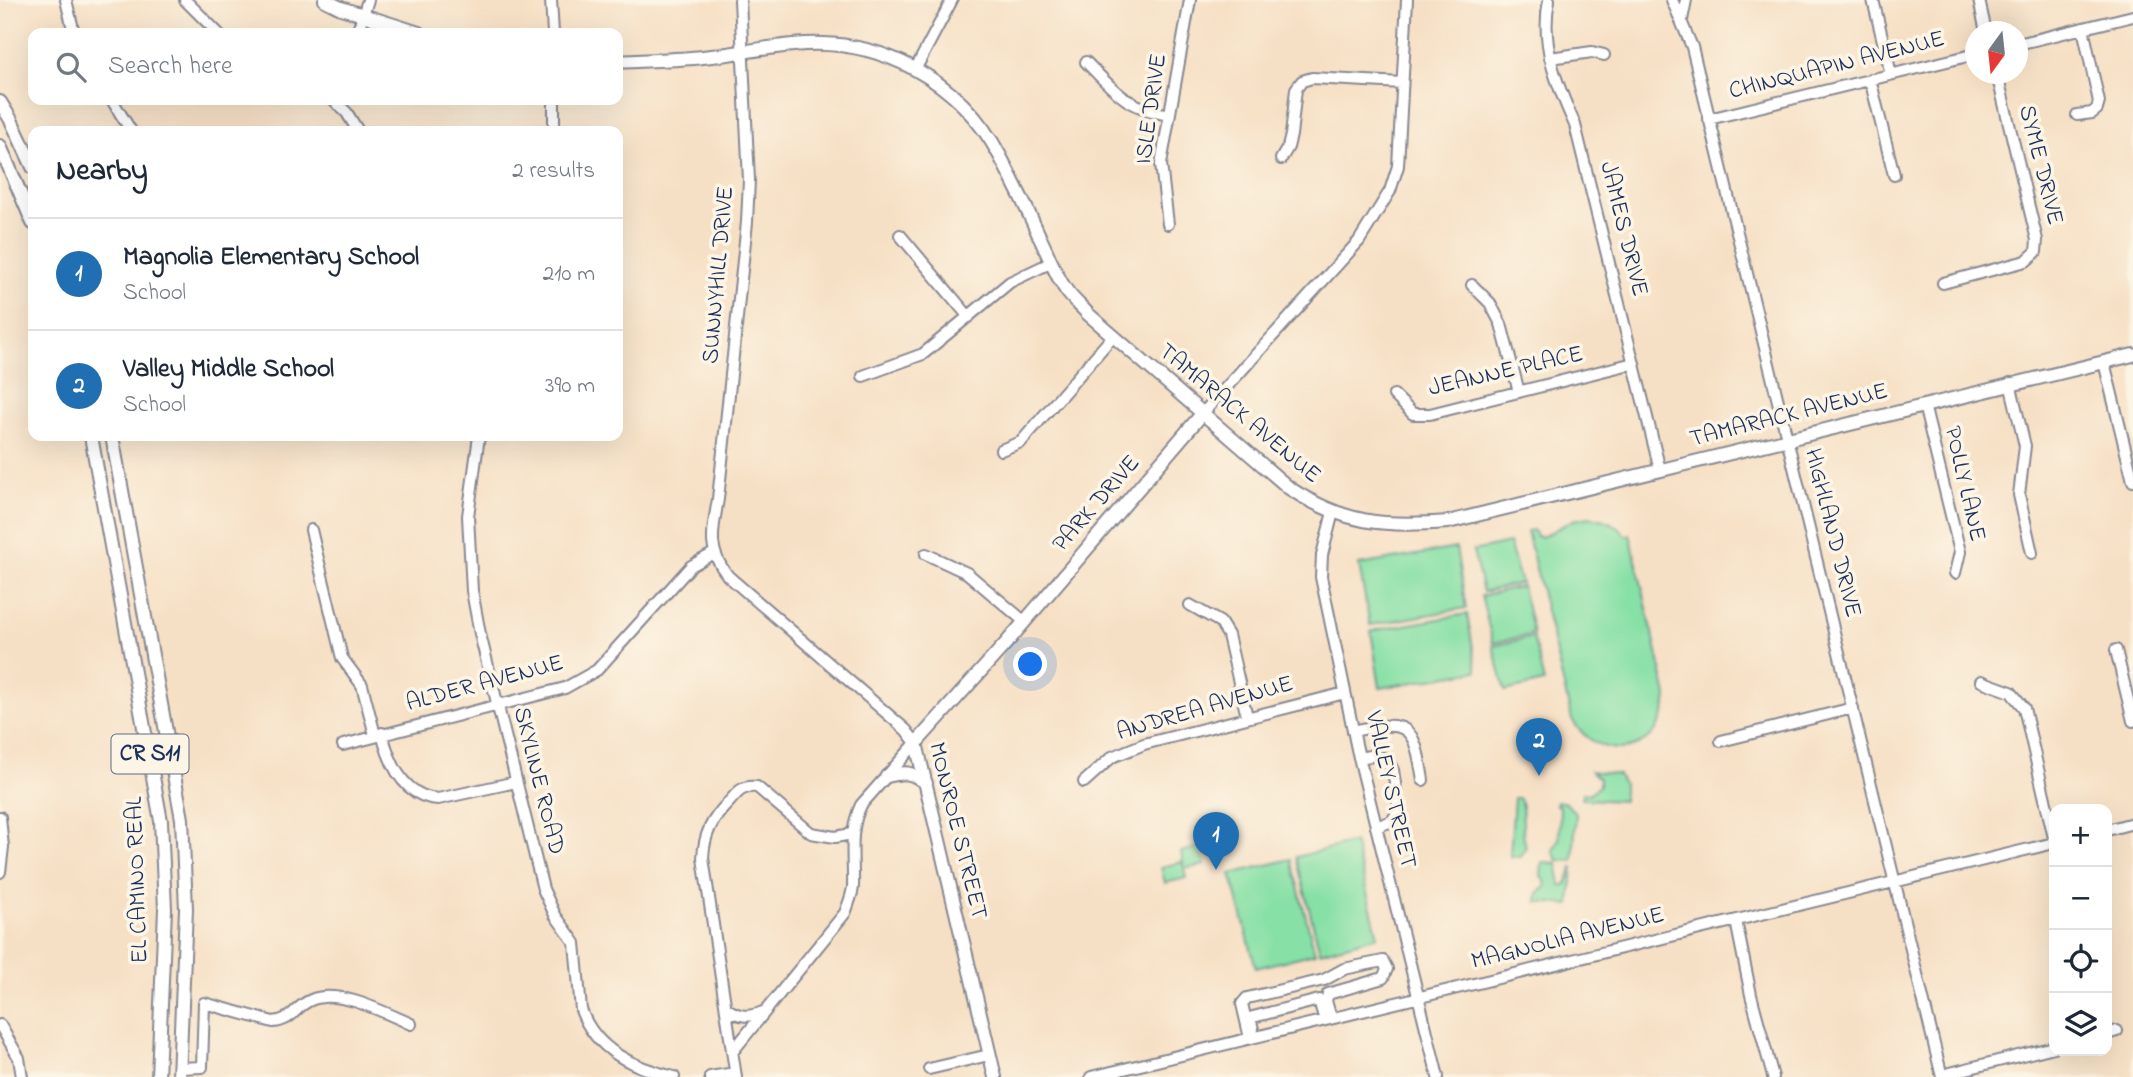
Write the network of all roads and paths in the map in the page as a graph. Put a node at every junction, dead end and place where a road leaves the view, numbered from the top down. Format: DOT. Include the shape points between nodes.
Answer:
graph roads {
  1 [pos="66,0"];
  2 [pos="185,0"];
  3 [pos="325,0"];
  4 [pos="368,0"];
  5 [pos="551,0"];
  6 [pos="740,0"];
  7 [pos="952,0"];
  8 [pos="1190,0"];
  9 [pos="1406,0"];
  10 [pos="1549,0"];
  11 [pos="1672,0"];
  12 [pos="1686,0"];
  13 [pos="1873,0"];
  14 [pos="1979,0"];
  15 [pos="363,15"];
  16 [pos="2133,16"];
  17 [pos="1682,20"];
  18 [pos="1984,21"];
  19 [pos="73,28"];
  20 [pos="213,28"];
  21 [pos="359,28"];
  22 [pos="403,28"];
  23 [pos="553,28"];
  24 [pos="2083,28"];
  25 [pos="2028,42"];
  26 [pos="744,52"];
  27 [pos="1604,55"];
  28 [pos="1965,57"];
  29 [pos="1550,58"];
  30 [pos="623,62"];
  31 [pos="1086,62"];
  32 [pos="916,68"];
  33 [pos="1891,74"];
  34 [pos="1870,79"];
  35 [pos="1402,83"];
  36 [pos="1999,84"];
  37 [pos="0,102"];
  38 [pos="116,105"];
  39 [pos="339,105"];
  40 [pos="554,105"];
  41 [pos="2077,115"];
  42 [pos="1170,116"];
  43 [pos="1709,119"];
  44 [pos="128,126"];
  45 [pos="355,126"];
  46 [pos="554,126"];
  47 [pos="0,146"];
  48 [pos="28,156"];
  49 [pos="1281,159"];
  50 [pos="1894,175"];
  51 [pos="28,211"];
  52 [pos="1168,224"];
  53 [pos="900,235"];
  54 [pos="1051,263"];
  55 [pos="1943,283"];
  56 [pos="1472,285"];
  57 [pos="969,317"];
  58 [pos="1113,336"];
  59 [pos="2133,355"];
  60 [pos="2104,362"];
  61 [pos="1634,363"];
  62 [pos="863,376"];
  63 [pos="2010,383"];
  64 [pos="1519,392"];
  65 [pos="1394,395"];
  66 [pos="1924,405"];
  67 [pos="1202,414"];
  68 [pos="1787,438"];
  69 [pos="91,441"];
  70 [pos="113,441"];
  71 [pos="478,441"];
  72 [pos="1001,450"];
  73 [pos="1660,470"];
  74 [pos="2133,481"];
  75 [pos="1333,512"];
  76 [pos="311,530"];
  77 [pos="714,553"];
  78 [pos="2032,553"];
  79 [pos="926,554"];
  80 [pos="1955,573"];
  81 [pos="1190,605"];
  82 [pos="1025,622"];
  83 [pos="2116,650"];
  84 [pos="1981,681"];
  85 [pos="1345,693"];
  86 [pos="497,705"];
  87 [pos="1853,708"];
  88 [pos="1247,717"];
  89 [pos="2133,721"];
  90 [pos="1353,731"];
  91 [pos="379,734"];
  92 [pos="1721,741"];
  93 [pos="916,743"];
  94 [pos="343,745"];
  95 [pos="1359,758"];
  96 [pos="887,776"];
  97 [pos="1423,780"];
  98 [pos="516,782"];
  99 [pos="1084,782"];
  100 [pos="926,783"];
  101 [pos="0,817"];
  102 [pos="2049,818"];
  103 [pos="2133,823"];
  104 [pos="1376,827"];
  105 [pos="2112,829"];
  106 [pos="852,834"];
  107 [pos="2049,841"];
  108 [pos="0,872"];
  109 [pos="1895,881"];
  110 [pos="1735,920"];
  111 [pos="1315,981"];
  112 [pos="1418,997"];
  113 [pos="1319,1000"];
  114 [pos="726,1009"];
  115 [pos="762,1012"];
  116 [pos="1328,1019"];
  117 [pos="411,1024"];
  118 [pos="0,1025"];
  119 [pos="1253,1038"];
  120 [pos="2049,1048"];
  121 [pos="733,1051"];
  122 [pos="989,1055"];
  123 [pos="929,1069"];
  124 [pos="179,1072"];
  125 [pos="736,1075"];
  126 [pos="1942,1076"];
  127 [pos="22,1077"];
  128 [pos="158,1077"];
  129 [pos="674,1077"];
  130 [pos="710,1077"];
  131 [pos="995,1077"];
  132 [pos="1091,1077"];
  133 [pos="1438,1077"];
  134 [pos="1773,1077"];
  1 -- 19 [label="street"];
  2 -- 20 [label="street"];
  3 -- 15 [label="main road"];
  4 -- 15 [label="street"];
  5 -- 23 [label="street"];
  6 -- 26 [label="street, SUNNYHILL DRIVE"];
  7 -- 32 [label="street"];
  8 -- 42 [label="street, ISLE DRIVE"];
  9 -- 35 [label="street, PARK DRIVE"];
  10 -- 29 [label="street, JAMES DRIVE" via="1546,36"];
  11 -- 17 [label="street, HIGHLAND DRIVE"];
  12 -- 17 [label="street"];
  13 -- 33 [label="street"];
  14 -- 18 [label="street"];
  15 -- 21 [label="street"];
  15 -- 22 [label="main road"];
  16 -- 24 [label="street"];
  17 -- 43 [label="street, HIGHLAND DRIVE"];
  24 -- 25 [label="street"];
  24 -- 41 [label="street" via="2099,102 2092,113"];
  26 -- 30 [label="main road, TAMARACK AVENUE"];
  26 -- 32 [label="main road, TAMARACK AVENUE" via="795,44 857,47"];
  26 -- 77 [label="street, SUNNYHILL DRIVE" via="747,222 712,537"];
  27 -- 29 [label="street" via="1592,51"];
  28 -- 33 [label="street, CHINQUAPIN AVENUE"];
  29 -- 61 [label="street, JAMES DRIVE" via="1575,125"];
  31 -- 42 [label="street" via="1130,103"];
  32 -- 54 [label="main road, TAMARACK AVENUE" via="955,95 983,127"];
  33 -- 34 [label="street, CHINQUAPIN AVENUE"];
  34 -- 43 [label="street, CHINQUAPIN AVENUE"];
  34 -- 50 [label="street"];
  35 -- 49 [label="street" via="1302,81 1296,89 1291,135"];
  35 -- 67 [label="street, PARK DRIVE" via="1398,166 1390,191 1359,240"];
  36 -- 55 [label="street, SYME DRIVE" via="2037,240 2036,252 2025,261"];
  37 -- 48 [label="main road"];
  38 -- 44 [label="street"];
  39 -- 45 [label="street"];
  40 -- 46 [label="street"];
  42 -- 52 [label="street, ISLE DRIVE" via="1161,163"];
  43 -- 68 [label="street, HIGHLAND DRIVE"];
  47 -- 51 [label="main road"];
  53 -- 57 [label="street"];
  54 -- 57 [label="street" via="1010,282"];
  54 -- 58 [label="main road, TAMARACK AVENUE" via="1067,292"];
  56 -- 64 [label="street" via="1490,303 1501,324"];
  57 -- 62 [label="street" via="923,354"];
  58 -- 67 [label="main road, TAMARACK AVENUE"];
  58 -- 72 [label="street" via="1021,442"];
  59 -- 60 [label="main road, TAMARACK AVENUE"];
  60 -- 63 [label="main road, TAMARACK AVENUE"];
  60 -- 74 [label="street"];
  61 -- 64 [label="street, JEANNE PLACE"];
  61 -- 73 [label="street, JAMES DRIVE"];
  63 -- 66 [label="main road, TAMARACK AVENUE"];
  63 -- 78 [label="street" via="2025,446 2019,495"];
  64 -- 65 [label="street, JEANNE PLACE" via="1430,414 1413,414"];
  66 -- 68 [label="main road, TAMARACK AVENUE"];
  66 -- 80 [label="street, POLLY LANE" via="1960,552"];
  67 -- 75 [label="main road, TAMARACK AVENUE" via="1289,488"];
  67 -- 82 [label="main road, PARK DRIVE"];
  68 -- 73 [label="main road, TAMARACK AVENUE"];
  68 -- 87 [label="street, HIGHLAND DRIVE"];
  69 -- 128 [label="main road, EL CAMINO REAL / CR S11" via="161,821 164,921"];
  70 -- 124 [label="main road, EL CAMINO REAL / CR S11" via="183,819 186,909"];
  71 -- 86 [label="street, SKYLINE ROAD" via="468,516 472,591"];
  73 -- 75 [label="main road, TAMARACK AVENUE" via="1448,522 1404,526"];
  75 -- 85 [label="street, VALLEY STREET" via="1321,578"];
  76 -- 91 [label="street" via="342,658 362,685"];
  77 -- 86 [label="street, ALDER AVENUE" via="691,566 597,670 565,688"];
  77 -- 93 [label="street, MONROE STREET" via="728,576"];
  79 -- 82 [label="street" via="967,573"];
  81 -- 88 [label="street" via="1220,622 1228,635"];
  82 -- 93 [label="main road, PARK DRIVE"];
  83 -- 89 [label="street"];
  84 -- 102 [label="street" via="2011,692 2024,708"];
  85 -- 88 [label="street, ANDREA AVENUE"];
  85 -- 90 [label="street, VALLEY STREET"];
  86 -- 91 [label="street, ALDER AVENUE"];
  86 -- 98 [label="street, SKYLINE ROAD"];
  87 -- 92 [label="street"];
  87 -- 109 [label="street, HIGHLAND DRIVE"];
  88 -- 99 [label="street, ANDREA AVENUE" via="1144,744 1112,757"];
  90 -- 95 [label="street, VALLEY STREET"];
  90 -- 97 [label="street" via="1387,724 1407,731 1415,739"];
  91 -- 94 [label="street, ALDER AVENUE"];
  91 -- 98 [label="street" via="396,770 412,790 426,798"];
  93 -- 96 [label="street, PARK DRIVE"];
  93 -- 100 [label="main road, MONROE STREET"];
  95 -- 104 [label="street, VALLEY STREET"];
  95 -- 104 [label="street" via="1374,755 1387,759 1393,770 1399,810 1392,821"];
  96 -- 100 [label="main road" via="914,773"];
  96 -- 106 [label="street, PARK DRIVE" via="861,805"];
  98 -- 129 [label="street, SKYLINE ROAD" via="543,889 575,943 584,1018 615,1054 643,1070"];
  100 -- 122 [label="main road, MONROE STREET"];
  101 -- 108 [label="street"];
  103 -- 105 [label="street"];
  104 -- 112 [label="street, VALLEY STREET"];
  106 -- 114 [label="street" via="811,833 757,788 748,786 737,791 709,825 702,858"];
  106 -- 115 [label="street, PARK DRIVE" via="853,890 845,913"];
  107 -- 109 [label="street, MAGNOLIA AVENUE"];
  109 -- 110 [label="street, MAGNOLIA AVENUE"];
  109 -- 126 [label="street, HIGHLAND DRIVE"];
  110 -- 112 [label="street, MAGNOLIA AVENUE"];
  110 -- 134 [label="street"];
  111 -- 113 [label="street"];
  111 -- 116 [label="street" via="1383,961 1387,969 1383,978 1328,994"];
  111 -- 119 [label="street" via="1247,998 1242,1004"];
  112 -- 116 [label="street, MAGNOLIA AVENUE"];
  112 -- 133 [label="street, VALLEY STREET"];
  113 -- 116 [label="street"];
  113 -- 119 [label="street" via="1250,1018"];
  114 -- 115 [label="street" via="744,1016"];
  114 -- 121 [label="street"];
  115 -- 121 [label="street, PARK DRIVE"];
  116 -- 119 [label="street, MAGNOLIA AVENUE"];
  117 -- 124 [label="street" via="359,1001 311,999 285,1021 274,1022 204,1003 202,1067"];
  118 -- 127 [label="street" via="19,1058"];
  119 -- 132 [label="street, MAGNOLIA AVENUE"];
  120 -- 126 [label="street"];
  121 -- 125 [label="street"];
  122 -- 123 [label="street"];
  122 -- 131 [label="main road, MONROE STREET"];
  125 -- 130 [label="street"];
}
